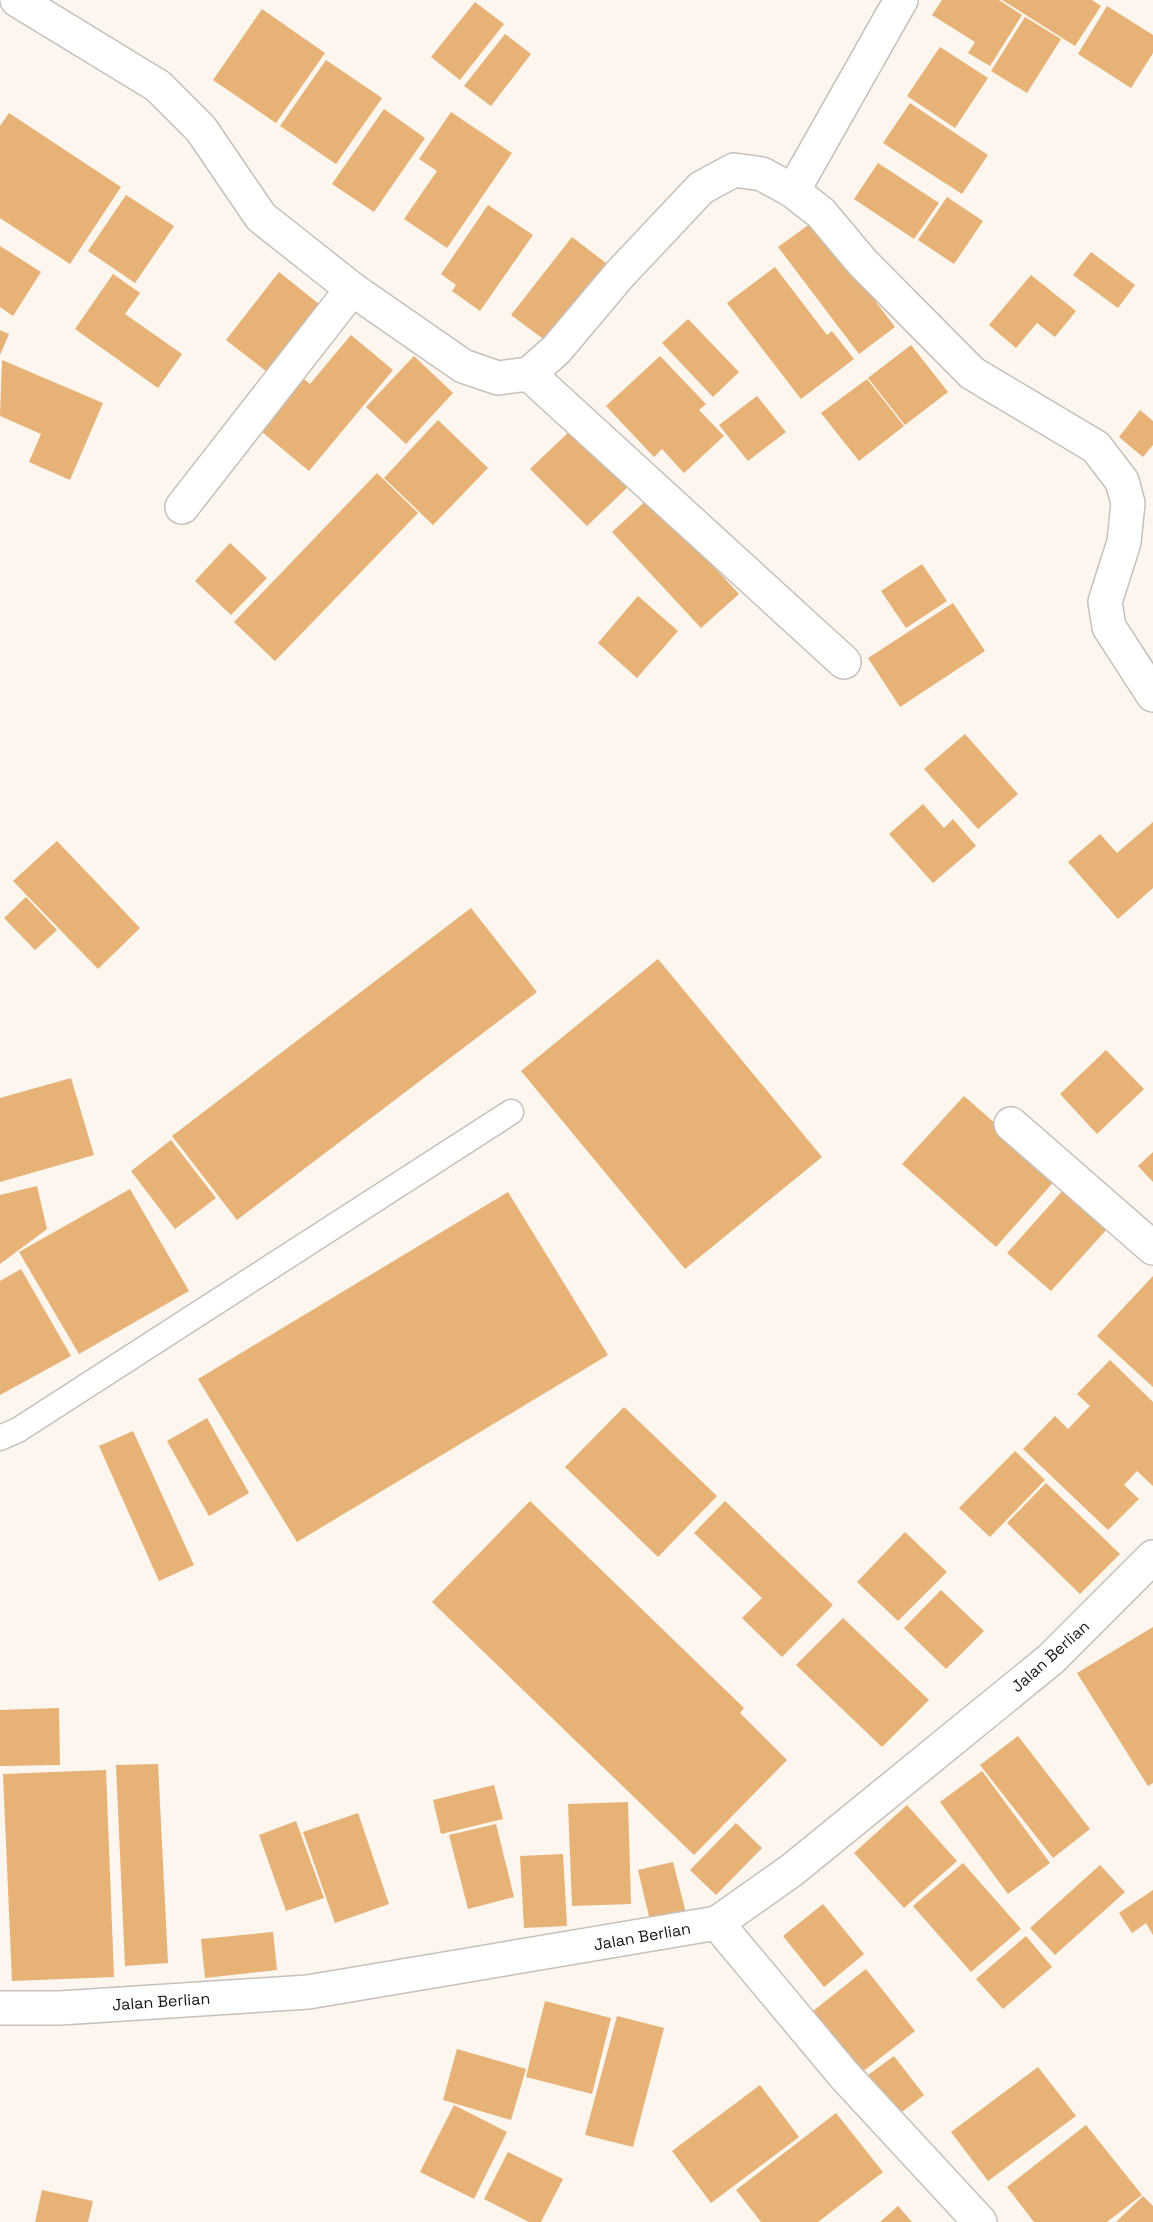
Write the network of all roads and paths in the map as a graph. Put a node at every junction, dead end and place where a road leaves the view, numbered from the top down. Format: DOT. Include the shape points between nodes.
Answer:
graph roads {
  1 [pos="18,0"];
  2 [pos="901,0"];
  3 [pos="794,191"];
  4 [pos="352,289"];
  5 [pos="529,374"];
  6 [pos="182,507"];
  7 [pos="844,662"];
  8 [pos="1153,695"];
  9 [pos="511,1112"];
  10 [pos="1011,1124"];
  11 [pos="1153,1248"];
  12 [pos="0,1437"];
  13 [pos="1153,1557"];
  14 [pos="717,1923"];
  15 [pos="0,2008"];
  16 [pos="980,2222"];
  1 -- 4 [label="street" via="158,86 201,129 261,218"];
  2 -- 3 [label="street"];
  3 -- 5 [label="street" via="762,174 735,170 701,188 620,274 557,349"];
  3 -- 8 [label="street" via="821,213 863,263 972,373 1096,447 1122,481 1128,503 1124,542 1105,602 1109,627"];
  4 -- 5 [label="street" via="462,366 498,378"];
  4 -- 6 [label="street"];
  5 -- 7 [label="street"];
  9 -- 12 [label="lane" via="18,1430"];
  10 -- 11 [label="street"];
  13 -- 14 [label="street, Jalan Berlian" via="1051,1659 792,1870"];
  14 -- 15 [label="street, Jalan Berlian" via="308,1992 60,2008"];
  14 -- 16 [label="street" via="844,2075"];
}
